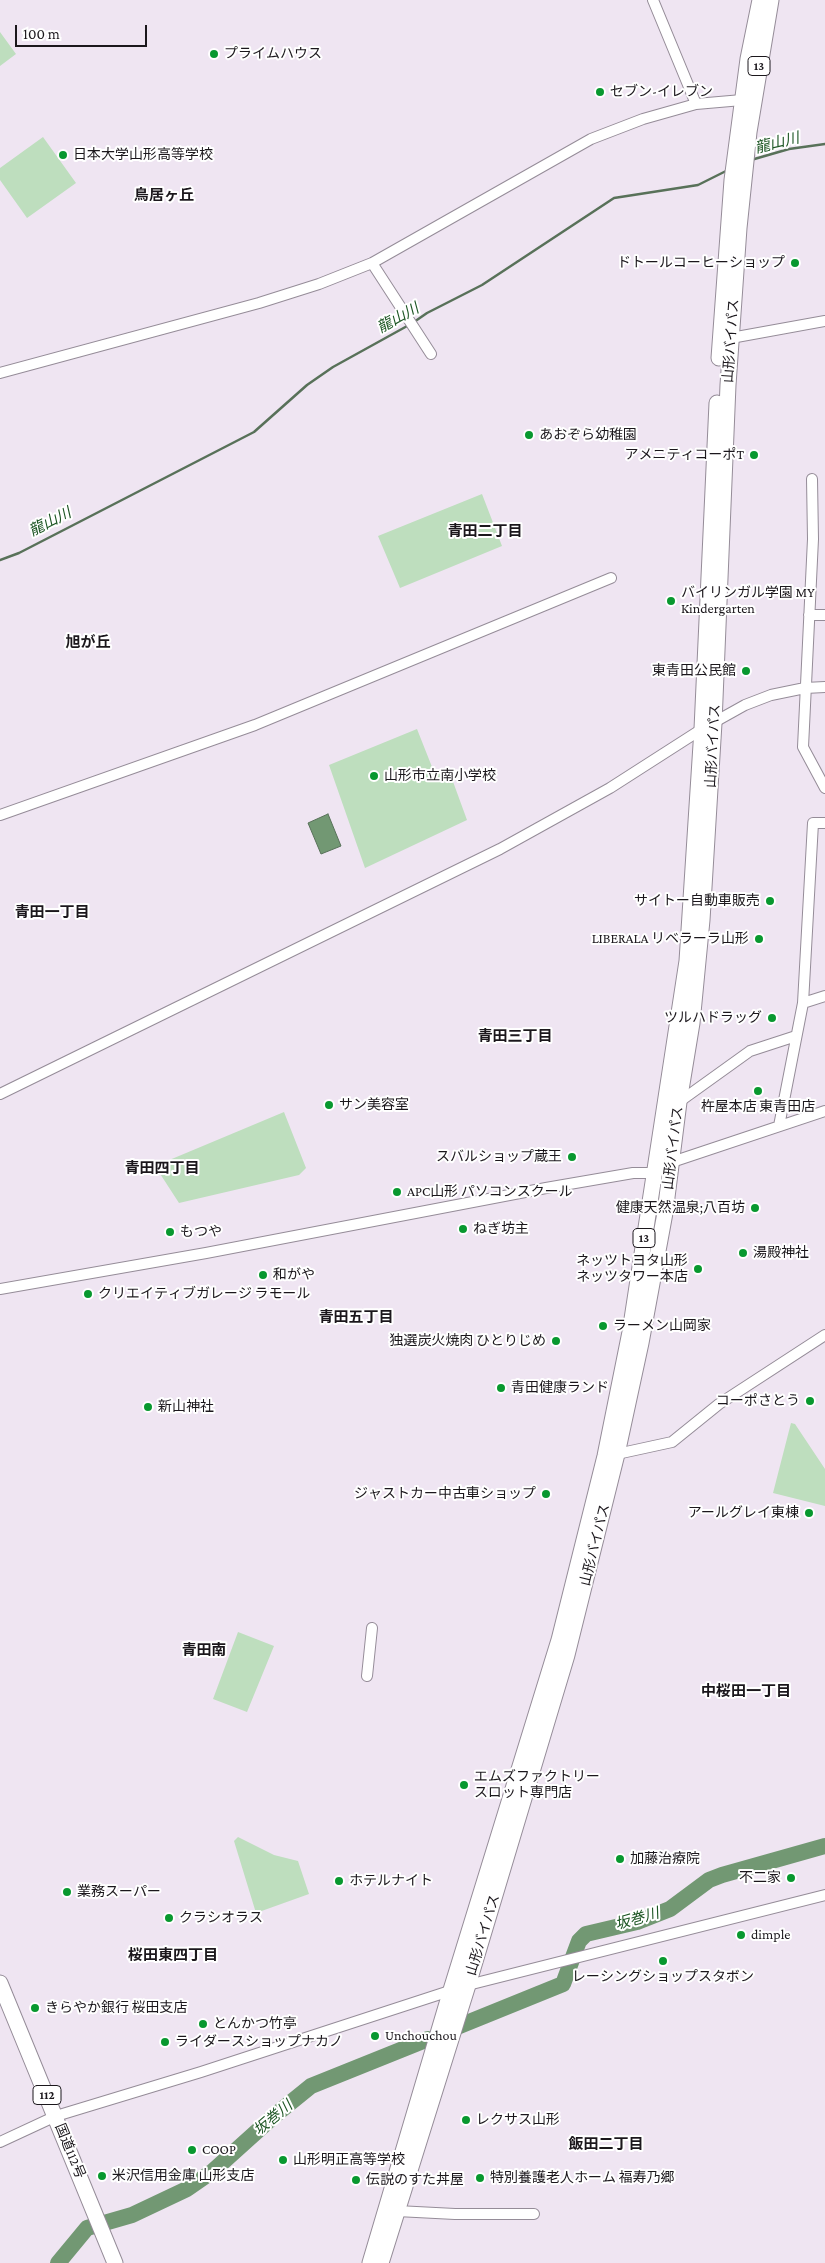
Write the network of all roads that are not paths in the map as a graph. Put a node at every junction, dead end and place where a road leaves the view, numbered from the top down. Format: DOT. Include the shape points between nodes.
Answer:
graph roads {
  1 [pos="653,0"];
  2 [pos="760,0"];
  3 [pos="771,0"];
  4 [pos="742,100"];
  5 [pos="696,104"];
  6 [pos="744,130"];
  7 [pos="737,180"];
  8 [pos="372,263"];
  9 [pos="825,321"];
  10 [pos="730,338"];
  11 [pos="431,354"];
  12 [pos="0,373"];
  13 [pos="812,479"];
  14 [pos="611,578"];
  15 [pos="809,615"];
  16 [pos="825,615"];
  17 [pos="825,687"];
  18 [pos="805,688"];
  19 [pos="708,726"];
  20 [pos="825,788"];
  21 [pos="0,815"];
  22 [pos="825,823"];
  23 [pos="825,996"];
  24 [pos="803,1003"];
  25 [pos="796,1036"];
  26 [pos="0,1094"];
  27 [pos="679,1102"];
  28 [pos="825,1111"];
  29 [pos="779,1126"];
  30 [pos="672,1162"];
  31 [pos="654,1173"];
  32 [pos="0,1289"];
  33 [pos="825,1335"];
  34 [pos="617,1454"];
  35 [pos="372,1628"];
  36 [pos="367,1676"];
  37 [pos="825,1895"];
  38 [pos="0,1983"];
  39 [pos="468,1985"];
  40 [pos="451,1990"];
  41 [pos="56,2116"];
  42 [pos="0,2142"];
  43 [pos="397,2211"];
  44 [pos="534,2214"];
  45 [pos="383,2218"];
  46 [pos="115,2263"];
  47 [pos="365,2263"];
  48 [pos="370,2263"];
  49 [pos="382,2263"];
  1 -- 5 [label="street"];
  2 -- 4 [label="highway, 山形バイパス / 13"];
  3 -- 6 [label="highway, 山形バイパス / 13"];
  4 -- 5 [label="street"];
  4 -- 6 [label="highway, 山形バイパス / 13"];
  5 -- 8 [label="street" via="643,119 578,145"];
  6 -- 7 [label="highway, 山形バイパス / 13"];
  7 -- 10 [label="highway, 山形バイパス / 13"];
  7 -- 19 [label="highway, 山形バイパス / 13" via="722,288"];
  8 -- 11 [label="street"];
  8 -- 12 [label="street" via="259,304"];
  9 -- 10 [label="street"];
  10 -- 19 [label="highway, 山形バイパス / 13"];
  13 -- 15 [label="street" via="814,538"];
  14 -- 21 [label="street" via="255,725"];
  15 -- 16 [label="street"];
  15 -- 18 [label="street"];
  17 -- 18 [label="street"];
  18 -- 19 [label="street" via="745,704"];
  18 -- 20 [label="street" via="803,746"];
  19 -- 26 [label="street" via="610,788 500,849"];
  19 -- 27 [label="highway, 山形バイパス / 13" via="702,920 692,1024"];
  19 -- 31 [label="highway, 山形バイパス / 13" via="687,961"];
  22 -- 24 [label="street" via="813,823"];
  23 -- 24 [label="street"];
  24 -- 25 [label="street"];
  25 -- 27 [label="street" via="750,1051"];
  25 -- 29 [label="street"];
  27 -- 30 [label="highway, 山形バイパス / 13"];
  28 -- 29 [label="street"];
  29 -- 30 [label="street"];
  30 -- 31 [label="street"];
  30 -- 34 [label="highway, 山形バイパス / 13" via="657,1259"];
  31 -- 32 [label="street" via="633,1173"];
  31 -- 40 [label="highway, 山形バイパス / 13" via="630,1332 605,1456 564,1620"];
  33 -- 34 [label="street" via="719,1404 672,1442"];
  34 -- 39 [label="highway, 山形バイパス / 13" via="567,1655"];
  35 -- 36 [label="street"];
  37 -- 39 [label="street"];
  38 -- 41 [label="highway, 国道112号 / 112"];
  39 -- 40 [label="street"];
  39 -- 43 [label="highway, 山形バイパス / 13"];
  40 -- 41 [label="street"];
  40 -- 45 [label="highway, 山形バイパス / 13"];
  41 -- 42 [label="street"];
  41 -- 46 [label="highway, 国道112号 / 112"];
  43 -- 44 [label="street"];
  43 -- 49 [label="highway, 山形バイパス / 13"];
  45 -- 47 [label="highway"];
  45 -- 48 [label="highway, 山形バイパス / 13"];
}
